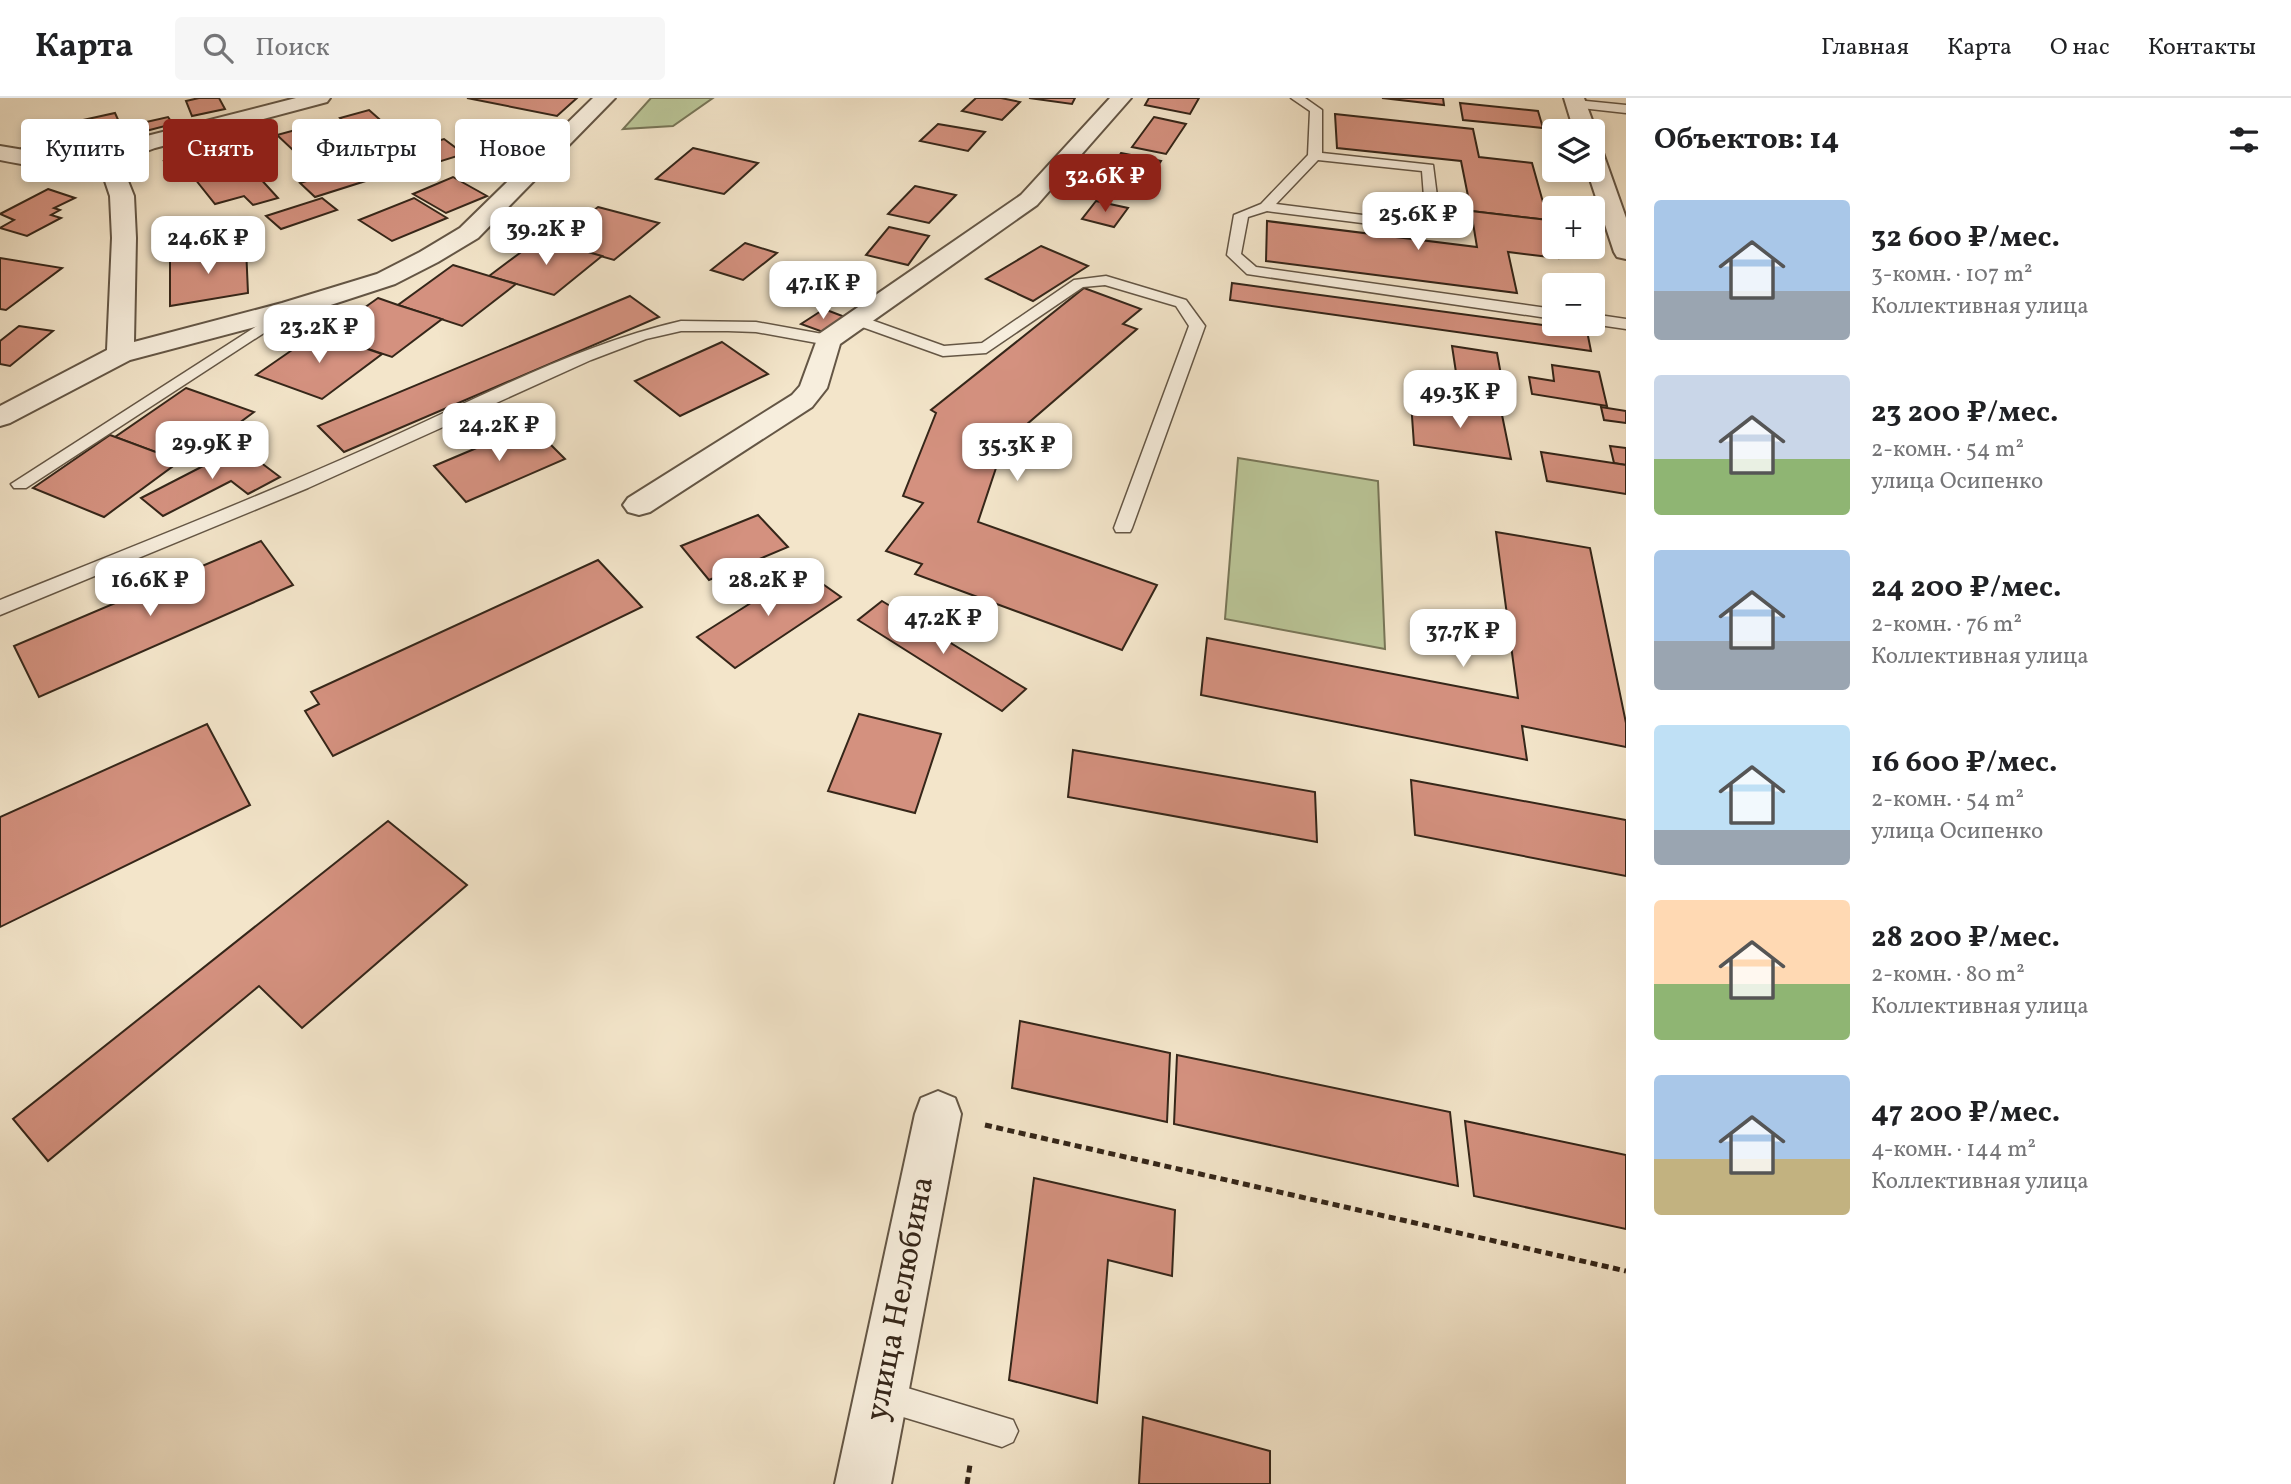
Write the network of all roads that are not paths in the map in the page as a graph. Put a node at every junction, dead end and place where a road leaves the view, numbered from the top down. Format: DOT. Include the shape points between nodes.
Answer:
graph roads {
  1 [pos="320,98"];
  2 [pos="605,98"];
  3 [pos="1121,98"];
  4 [pos="1297,98"];
  5 [pos="1626,109"];
  6 [pos="1578,112"];
  7 [pos="1626,119"];
  8 [pos="149,142"];
  9 [pos="0,153"];
  10 [pos="1315,156"];
  11 [pos="21,158"];
  12 [pos="117,182"];
  13 [pos="1602,182"];
  14 [pos="1266,207"];
  15 [pos="1626,252"];
  16 [pos="291,309"];
  17 [pos="1542,312"];
  18 [pos="857,320"];
  19 [pos="1605,321"];
  20 [pos="1626,324"];
  21 [pos="828,340"];
  22 [pos="120,354"];
  23 [pos="0,417"];
  24 [pos="20,485"];
  25 [pos="639,505"];
  26 [pos="1123,528"];
  27 [pos="0,608"];
  28 [pos="939,1114"];
  29 [pos="881,1396"];
  30 [pos="1002,1431"];
  31 [pos="863,1484"];
  1 -- 8 [label="street"];
  2 -- 16 [label="street" via="469,233 386,279"];
  3 -- 18 [label="street" via="1030,200"];
  4 -- 10 [label="lane" via="1316,110"];
  5 -- 6 [label="lane"];
  6 -- 7 [label="lane"];
  9 -- 11 [label="street"];
  10 -- 14 [label="lane"];
  10 -- 14 [label="lane" via="1428,168 1434,228"];
  12 -- 22 [label="street" via="124,238"];
  13 -- 15 [label="street"];
  14 -- 17 [label="lane" via="1241,215 1234,255 1252,271"];
  16 -- 22 [label="street"];
  16 -- 24 [label="lane"];
  18 -- 21 [label="street"];
  18 -- 26 [label="lane" via="943,351 986,348 1079,283 1106,280 1181,303 1197,326"];
  19 -- 20 [label="lane"];
  21 -- 25 [label="street" via="813,388 802,401"];
  21 -- 27 [label="lane" via="728,326 681,326 641,335 302,484"];
  22 -- 23 [label="street"];
  28 -- 29 [label="street, улица Нелюбина"];
  29 -- 30 [label="lane"];
  29 -- 31 [label="street, улица Нелюбина"];
}
